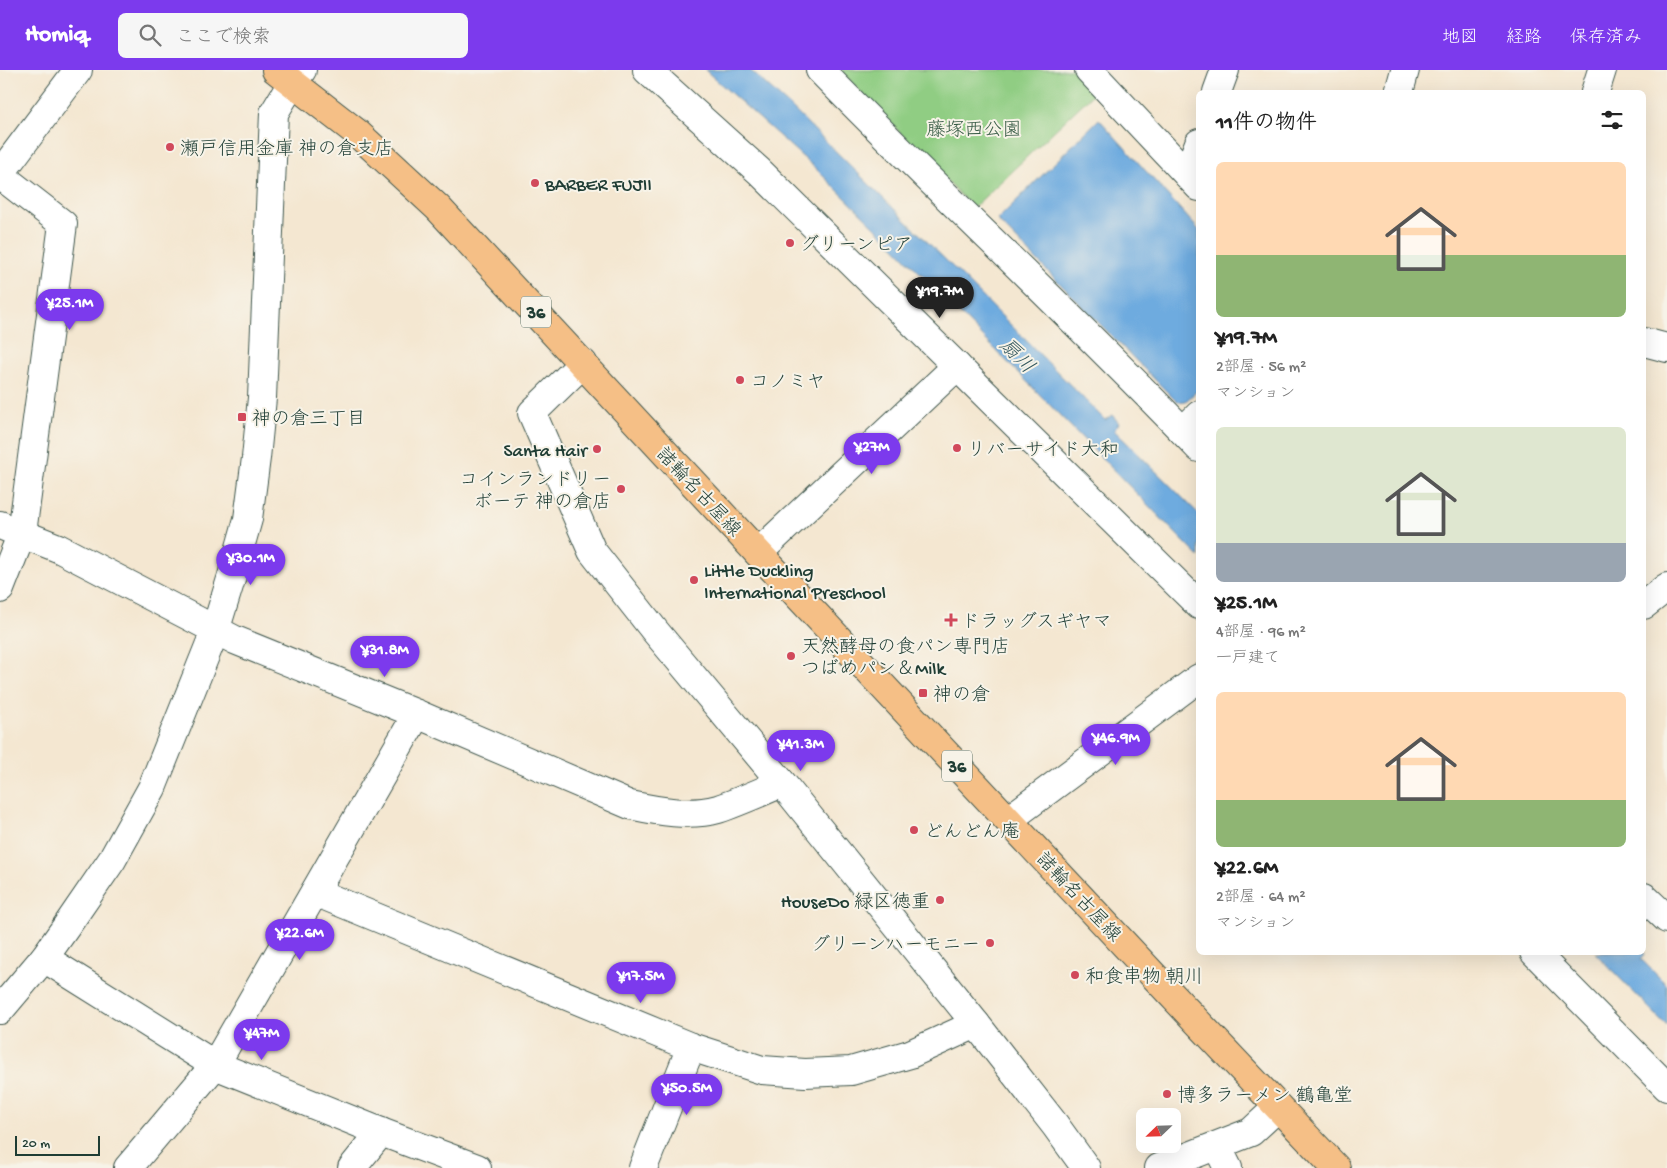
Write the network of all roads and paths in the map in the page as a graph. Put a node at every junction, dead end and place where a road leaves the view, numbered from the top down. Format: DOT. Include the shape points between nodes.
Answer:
graph roads {
  1 [pos="78,70"];
  2 [pos="648,70"];
  3 [pos="820,70"];
  4 [pos="1090,70"];
  5 [pos="1225,70"];
  6 [pos="1405,70"];
  7 [pos="1602,70"];
  8 [pos="290,74"];
  9 [pos="1218,90"];
  10 [pos="1400,90"];
  11 [pos="1597,90"];
  12 [pos="1196,162"];
  13 [pos="0,174"];
  14 [pos="1193,181"];
  15 [pos="1646,343"];
  16 [pos="1667,348"];
  17 [pos="583,363"];
  18 [pos="957,366"];
  19 [pos="1193,431"];
  20 [pos="11,529"];
  21 [pos="758,554"];
  22 [pos="1667,587"];
  23 [pos="0,589"];
  24 [pos="1196,602"];
  25 [pos="1646,603"];
  26 [pos="215,631"];
  27 [pos="1196,680"];
  28 [pos="416,714"];
  29 [pos="782,783"];
  30 [pos="1008,820"];
  31 [pos="315,892"];
  32 [pos="1646,899"];
  33 [pos="1667,919"];
  34 [pos="1537,955"];
  35 [pos="44,958"];
  36 [pos="0,1010"];
  37 [pos="976,1024"];
  38 [pos="691,1047"];
  39 [pos="216,1065"];
  40 [pos="1667,1088"];
  41 [pos="1278,1107"];
  42 [pos="381,1132"];
  43 [pos="1222,1157"];
  44 [pos="128,1168"];
  45 [pos="352,1168"];
  46 [pos="477,1168"];
  47 [pos="644,1168"];
  48 [pos="1086,1168"];
  49 [pos="1159,1168"];
  50 [pos="1336,1168"];
  1 -- 13 [label="street"];
  2 -- 18 [label="street" via="759,171"];
  3 -- 19 [label="street" via="902,154"];
  4 -- 14 [label="street"];
  5 -- 9 [label="street"];
  6 -- 10 [label="street"];
  7 -- 11 [label="street"];
  8 -- 17 [label="main road, 諸輪名古屋線 / 36" via="438,208"];
  8 -- 26 [label="street" via="274,113 262,398 248,519"];
  12 -- 14 [label="street"];
  13 -- 20 [label="street" via="63,224"];
  15 -- 16 [label="street"];
  17 -- 21 [label="main road, 諸輪名古屋線 / 36"];
  17 -- 29 [label="street" via="532,413 592,551"];
  18 -- 21 [label="street"];
  18 -- 24 [label="street"];
  20 -- 23 [label="street"];
  20 -- 26 [label="street" via="58,548"];
  21 -- 30 [label="main road, 諸輪名古屋線 / 36"];
  22 -- 25 [label="street"];
  26 -- 28 [label="street"];
  26 -- 35 [label="street" via="152,788 112,860"];
  27 -- 30 [label="street"];
  28 -- 29 [label="street" via="630,805 660,811 717,809"];
  28 -- 31 [label="street"];
  29 -- 37 [label="street"];
  30 -- 41 [label="main road, 諸輪名古屋線 / 36"];
  31 -- 38 [label="street"];
  31 -- 39 [label="street"];
  32 -- 33 [label="street"];
  34 -- 40 [label="street"];
  35 -- 36 [label="street"];
  35 -- 39 [label="street"];
  37 -- 38 [label="street" via="910,1054 851,1071 805,1073 762,1070"];
  37 -- 48 [label="street"];
  38 -- 47 [label="street"];
  39 -- 42 [label="street"];
  39 -- 44 [label="street"];
  41 -- 43 [label="street"];
  41 -- 50 [label="main road, 諸輪名古屋線 / 36"];
  42 -- 45 [label="street"];
  42 -- 46 [label="street"];
  43 -- 49 [label="street"];
}
